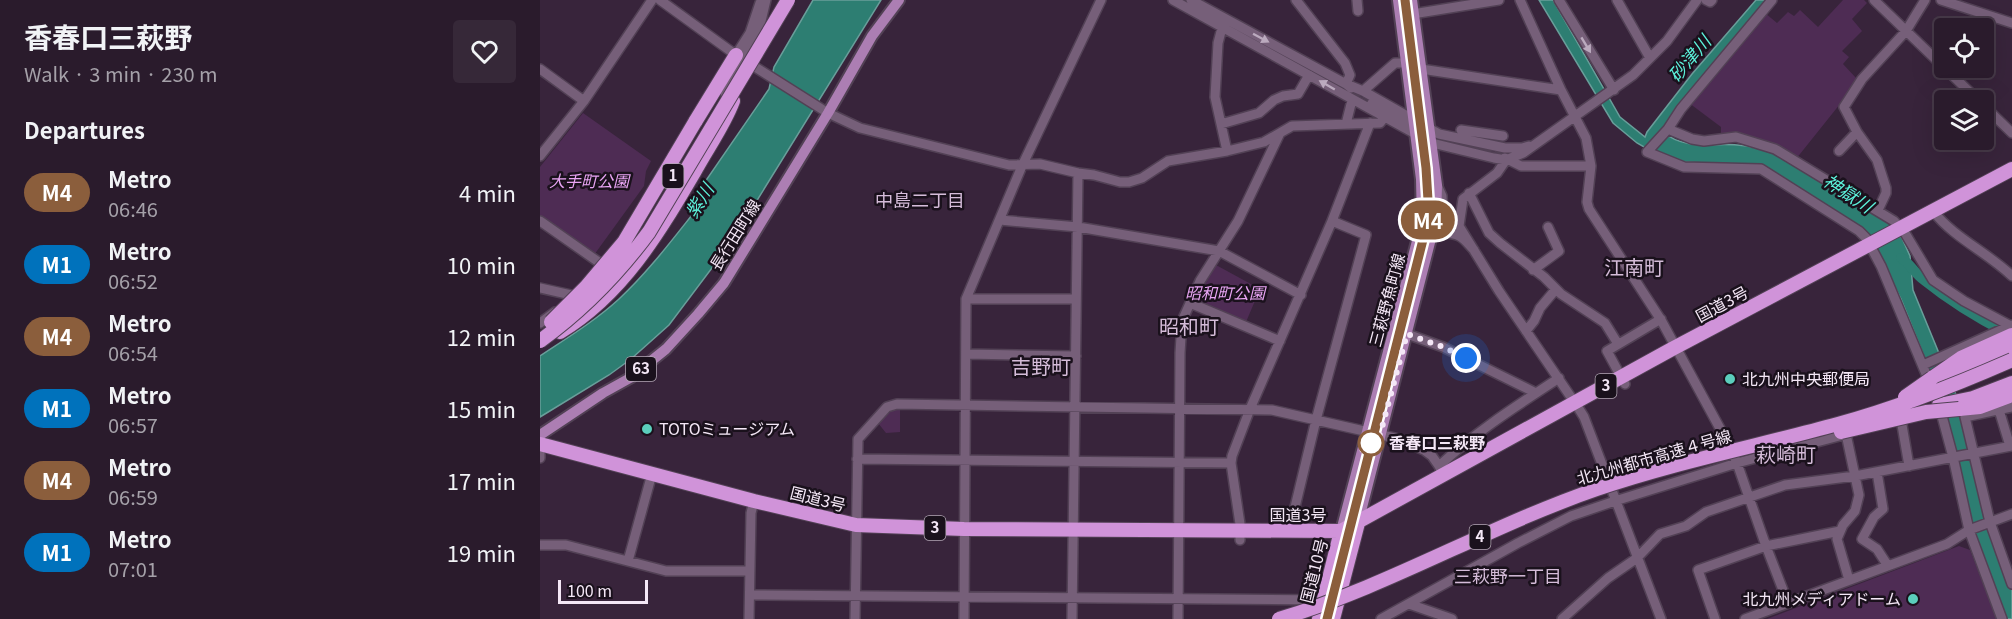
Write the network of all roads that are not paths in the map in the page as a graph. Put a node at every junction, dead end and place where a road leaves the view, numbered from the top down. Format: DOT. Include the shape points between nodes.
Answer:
graph roads {
  1 [pos="652,0"];
  2 [pos="660,0"];
  3 [pos="760,0"];
  4 [pos="766,0"];
  5 [pos="779,0"];
  6 [pos="788,0"];
  7 [pos="899,0"];
  8 [pos="1101,0"];
  9 [pos="1191,0"];
  10 [pos="1296,0"];
  11 [pos="1357,0"];
  12 [pos="1398,0"];
  13 [pos="1412,0"];
  14 [pos="1499,0"];
  15 [pos="1520,0"];
  16 [pos="1559,0"];
  17 [pos="1617,0"];
  18 [pos="1697,0"];
  19 [pos="1706,0"];
  20 [pos="1712,0"];
  21 [pos="1772,0"];
  22 [pos="1874,0"];
  23 [pos="1925,0"];
  24 [pos="1941,0"];
  25 [pos="1177,1"];
  26 [pos="1358,11"];
  27 [pos="1413,14"];
  28 [pos="1400,15"];
  29 [pos="1223,23"];
  30 [pos="2012,23"];
  31 [pos="1906,31"];
  32 [pos="1650,58"];
  33 [pos="743,60"];
  34 [pos="1405,63"];
  35 [pos="540,69"];
  36 [pos="1421,69"];
  37 [pos="1309,75"];
  38 [pos="1346,84"];
  39 [pos="736,88"];
  40 [pos="1409,90"];
  41 [pos="1561,90"];
  42 [pos="1968,90"];
  43 [pos="1363,91"];
  44 [pos="1612,91"];
  45 [pos="1352,100"];
  46 [pos="584,101"];
  47 [pos="1393,108"];
  48 [pos="824,111"];
  49 [pos="1576,116"];
  50 [pos="1994,116"];
  51 [pos="1384,118"];
  52 [pos="1370,123"];
  53 [pos="1221,124"];
  54 [pos="1346,124"];
  55 [pos="1414,128"];
  56 [pos="1668,129"];
  57 [pos="1281,131"];
  58 [pos="1857,132"];
  59 [pos="2012,133"];
  60 [pos="1465,134"];
  61 [pos="1445,135"];
  62 [pos="1503,136"];
  63 [pos="1430,137"];
  64 [pos="1534,144"];
  65 [pos="1227,151"];
  66 [pos="1839,151"];
  67 [pos="540,156"];
  68 [pos="669,159"];
  69 [pos="687,160"];
  70 [pos="1434,160"];
  71 [pos="1506,160"];
  72 [pos="1022,166"];
  73 [pos="1591,166"];
  74 [pos="682,170"];
  75 [pos="2012,170"];
  76 [pos="1078,173"];
  77 [pos="2012,178"];
  78 [pos="1437,185"];
  79 [pos="1469,193"];
  80 [pos="1878,210"];
  81 [pos="1935,214"];
  82 [pos="1436,219"];
  83 [pos="540,220"];
  84 [pos="1000,220"];
  85 [pos="1449,220"];
  86 [pos="1332,221"];
  87 [pos="1422,222"];
  88 [pos="1459,226"];
  89 [pos="1078,227"];
  90 [pos="1548,227"];
  91 [pos="625,231"];
  92 [pos="1434,231"];
  93 [pos="1902,231"];
  94 [pos="639,239"];
  95 [pos="1872,247"];
  96 [pos="1474,250"];
  97 [pos="1219,251"];
  98 [pos="600,263"];
  99 [pos="1533,270"];
  100 [pos="2012,276"];
  101 [pos="540,288"];
  102 [pos="1556,289"];
  103 [pos="1301,294"];
  104 [pos="572,296"];
  105 [pos="585,299"];
  106 [pos="966,299"];
  107 [pos="1076,299"];
  108 [pos="1190,303"];
  109 [pos="1660,319"];
  110 [pos="544,325"];
  111 [pos="2012,329"];
  112 [pos="1526,331"];
  113 [pos="1407,334"];
  114 [pos="540,341"];
  115 [pos="1280,341"];
  116 [pos="1618,344"];
  117 [pos="2012,348"];
  118 [pos="1678,351"];
  119 [pos="966,354"];
  120 [pos="1076,356"];
  121 [pos="2012,360"];
  122 [pos="1923,365"];
  123 [pos="2012,369"];
  124 [pos="1559,378"];
  125 [pos="1623,380"];
  126 [pos="2012,383"];
  127 [pos="1934,384"];
  128 [pos="1536,393"];
  129 [pos="2012,395"];
  130 [pos="966,405"];
  131 [pos="1941,405"];
  132 [pos="1577,406"];
  133 [pos="2012,407"];
  134 [pos="1075,408"];
  135 [pos="1250,409"];
  136 [pos="1180,410"];
  137 [pos="1999,410"];
  138 [pos="1866,416"];
  139 [pos="1316,420"];
  140 [pos="1902,425"];
  141 [pos="1367,432"];
  142 [pos="1843,433"];
  143 [pos="540,435"];
  144 [pos="1380,435"];
  145 [pos="540,444"];
  146 [pos="2011,446"];
  147 [pos="1973,452"];
  148 [pos="540,453"];
  149 [pos="1953,457"];
  150 [pos="540,458"];
  151 [pos="857,459"];
  152 [pos="965,461"];
  153 [pos="1074,462"];
  154 [pos="1180,463"];
  155 [pos="1231,463"];
  156 [pos="1737,463"];
  157 [pos="1909,466"];
  158 [pos="1441,470"];
  159 [pos="1877,472"];
  160 [pos="1855,476"];
  161 [pos="650,481"];
  162 [pos="1749,498"];
  163 [pos="1615,501"];
  164 [pos="753,504"];
  165 [pos="2012,514"];
  166 [pos="1990,522"];
  167 [pos="856,529"];
  168 [pos="1348,531"];
  169 [pos="1840,531"];
  170 [pos="1969,531"];
  171 [pos="1289,532"];
  172 [pos="964,533"];
  173 [pos="1073,534"];
  174 [pos="1179,535"];
  175 [pos="1240,536"];
  176 [pos="540,545"];
  177 [pos="1766,546"];
  178 [pos="1637,558"];
  179 [pos="628,561"];
  180 [pos="2008,562"];
  181 [pos="1888,566"];
  182 [pos="750,571"];
  183 [pos="1849,580"];
  184 [pos="2012,584"];
  185 [pos="750,595"];
  186 [pos="855,597"];
  187 [pos="965,597"];
  188 [pos="1072,598"];
  189 [pos="1178,599"];
  190 [pos="1324,600"];
  191 [pos="1788,603"];
  192 [pos="1409,604"];
  193 [pos="1429,616"];
  194 [pos="749,619"];
  195 [pos="855,619"];
  196 [pos="964,619"];
  197 [pos="1072,619"];
  198 [pos="1178,619"];
  199 [pos="1279,619"];
  200 [pos="1304,619"];
  201 [pos="1319,619"];
  202 [pos="1333,619"];
  203 [pos="1381,619"];
  204 [pos="1452,619"];
  205 [pos="1562,619"];
  206 [pos="1661,619"];
  207 [pos="1715,619"];
  208 [pos="1745,619"];
  209 [pos="2002,619"];
  1 -- 46 [label="street"];
  2 -- 33 [label="street"];
  3 -- 33 [label="street"];
  4 -- 33 [label="street" via="759,34"];
  5 -- 33 [label="street" via="770,32"];
  5 -- 110 [label="highway, 1, bridge" via="642,228 601,278"];
  6 -- 114 [label="highway, 1, bridge" via="649,232 593,297"];
  7 -- 48 [label="main road, 長行田町線 / 63"];
  8 -- 72 [label="street"];
  9 -- 29 [label="street"];
  10 -- 38 [label="street" via="1348,68"];
  11 -- 26 [label="street"];
  12 -- 28 [label="main road, 三萩野魚町線"];
  13 -- 27 [label="main road, 三萩野魚町線"];
  14 -- 27 [label="street"];
  15 -- 41 [label="street"];
  16 -- 44 [label="street, one-way"];
  17 -- 32 [label="street"];
  18 -- 32 [label="street"];
  19 -- 20 [label="street"];
  21 -- 56 [label="street"];
  22 -- 31 [label="street"];
  23 -- 31 [label="street"];
  24 -- 30 [label="street"];
  25 -- 29 [label="street"];
  27 -- 28 [label="street"];
  27 -- 36 [label="main road, 三萩野魚町線"];
  28 -- 34 [label="main road, 三萩野魚町線"];
  29 -- 37 [label="street"];
  29 -- 38 [label="street, one-way"];
  29 -- 53 [label="street" via="1215,97"];
  31 -- 42 [label="street"];
  31 -- 58 [label="street" via="1862,79 1844,107"];
  32 -- 44 [label="street"];
  33 -- 39 [label="street"];
  33 -- 48 [label="street"];
  33 -- 69 [label="street"];
  33 -- 110 [label="highway, bridge" via="695,122 624,242 586,287"];
  34 -- 36 [label="street"];
  34 -- 40 [label="main road, 三萩野魚町線"];
  34 -- 43 [label="street" via="1395,63"];
  35 -- 46 [label="street"];
  36 -- 41 [label="street"];
  36 -- 63 [label="main road, 三萩野魚町線"];
  45 -- 37 [label="street, one-way"];
  37 -- 53 [label="street" via="1298,94 1283,96 1258,113"];
  38 -- 43 [label="street"];
  38 -- 55 [label="street"];
  39 -- 74 [label="street" via="687,172"];
  39 -- 114 [label="highway, bridge" via="728,114 665,222 624,279 585,315"];
  40 -- 47 [label="street" via="1406,102"];
  40 -- 55 [label="main road, 三萩野魚町線"];
  41 -- 49 [label="street"];
  43 -- 47 [label="street"];
  44 -- 49 [label="street"];
  45 -- 51 [label="street"];
  45 -- 54 [label="street"];
  46 -- 67 [label="street"];
  47 -- 55 [label="street"];
  48 -- 72 [label="street" via="860,128"];
  48 -- 143 [label="main road, 長行田町線 / 63" via="724,283 698,314 666,349 630,378"];
  49 -- 64 [label="street"];
  49 -- 73 [label="street" via="1586,138"];
  50 -- 59 [label="street"];
  51 -- 52 [label="street" via="1380,123"];
  51 -- 55 [label="street"];
  52 -- 54 [label="street"];
  52 -- 86 [label="street"];
  53 -- 65 [label="street"];
  54 -- 57 [label="street" via="1292,126"];
  55 -- 63 [label="street"];
  55 -- 63 [label="street"];
  55 -- 87 [label="main road, 三萩野魚町線"];
  56 -- 80 [label="street" via="1692,139 1736,137 1775,149"];
  56 -- 95 [label="street" via="1647,152 1684,167 1761,169 1859,231"];
  57 -- 65 [label="street" via="1264,142"];
  57 -- 97 [label="street" via="1238,221"];
  58 -- 66 [label="street"];
  58 -- 80 [label="street" via="1877,159 1886,188"];
  60 -- 61 [label="street"];
  60 -- 62 [label="street"];
  60 -- 64 [label="street" via="1505,148"];
  61 -- 63 [label="street"];
  61 -- 71 [label="street" via="1459,143 1497,151"];
  63 -- 70 [label="main road, 三萩野魚町線"];
  63 -- 71 [label="street"];
  64 -- 71 [label="street"];
  65 -- 76 [label="street" via="1168,161 1129,182"];
  68 -- 69 [label="street"];
  68 -- 74 [label="street"];
  68 -- 91 [label="street"];
  69 -- 74 [label="street"];
  70 -- 71 [label="street" via="1441,152 1491,163"];
  70 -- 78 [label="main road, 三萩野魚町線"];
  71 -- 73 [label="street" via="1521,166"];
  71 -- 79 [label="street" via="1497,173"];
  72 -- 76 [label="street" via="1040,164"];
  72 -- 84 [label="street"];
  73 -- 109 [label="street" via="1589,209"];
  74 -- 94 [label="street"];
  75 -- 81 [label="highway, 国道3号 / 3"];
  76 -- 89 [label="street"];
  77 -- 81 [label="highway, 国道3号 / 3"];
  78 -- 82 [label="main road, 三萩野魚町線"];
  78 -- 85 [label="street" via="1443,215"];
  79 -- 88 [label="street" via="1462,201"];
  79 -- 99 [label="street" via="1489,233"];
  80 -- 93 [label="street"];
  81 -- 93 [label="highway, 国道3号 / 3"];
  81 -- 100 [label="street"];
  82 -- 85 [label="street"];
  82 -- 87 [label="street"];
  82 -- 92 [label="main road, 三萩野魚町線"];
  83 -- 98 [label="street"];
  84 -- 89 [label="street"];
  84 -- 106 [label="street"];
  85 -- 88 [label="street"];
  86 -- 103 [label="street"];
  86 -- 139 [label="street" via="1366,235"];
  87 -- 92 [label="street" via="1424,228"];
  87 -- 141 [label="main road, 三萩野魚町線"];
  88 -- 96 [label="street"];
  89 -- 97 [label="street"];
  89 -- 107 [label="street"];
  90 -- 99 [label="street" via="1559,251"];
  91 -- 94 [label="street"];
  91 -- 98 [label="street"];
  92 -- 96 [label="street" via="1458,236"];
  92 -- 113 [label="main road, 三萩野魚町線"];
  93 -- 95 [label="highway, 国道3号 / 3"];
  93 -- 111 [label="street" via="1933,280"];
  94 -- 105 [label="street"];
  95 -- 118 [label="highway, 国道3号 / 3"];
  95 -- 122 [label="street"];
  96 -- 112 [label="street"];
  97 -- 103 [label="street"];
  97 -- 108 [label="street"];
  98 -- 104 [label="street"];
  99 -- 102 [label="street"];
  101 -- 104 [label="street"];
  102 -- 112 [label="street"];
  102 -- 116 [label="street" via="1605,323"];
  103 -- 115 [label="street"];
  104 -- 105 [label="street"];
  104 -- 110 [label="street"];
  105 -- 114 [label="street"];
  106 -- 107 [label="street"];
  106 -- 119 [label="street"];
  107 -- 120 [label="street"];
  108 -- 115 [label="street"];
  108 -- 136 [label="street" via="1182,321"];
  109 -- 116 [label="street"];
  109 -- 118 [label="street"];
  111 -- 122 [label="street"];
  111 -- 138 [label="highway, bridge" via="1953,362 1915,391"];
  112 -- 124 [label="street"];
  113 -- 128 [label="street" via="1443,347"];
  113 -- 144 [label="main road, 三萩野魚町線"];
  115 -- 135 [label="street"];
  116 -- 125 [label="street" via="1607,351"];
  117 -- 127 [label="highway"];
  118 -- 125 [label="highway, 国道3号 / 3"];
  118 -- 156 [label="street"];
  119 -- 120 [label="street"];
  119 -- 130 [label="street"];
  120 -- 134 [label="street"];
  121 -- 138 [label="highway, 北九州都市高速４号線 / 4, bridge"];
  122 -- 127 [label="street"];
  123 -- 142 [label="highway, 北九州都市高速４号線 / 4, bridge"];
  124 -- 128 [label="street"];
  124 -- 132 [label="street"];
  125 -- 132 [label="highway, 国道3号 / 3"];
  126 -- 131 [label="highway"];
  127 -- 131 [label="street"];
  128 -- 158 [label="street" via="1501,416"];
  129 -- 142 [label="highway, bridge" via="1980,407 1926,412"];
  130 -- 134 [label="street"];
  130 -- 151 [label="street" via="888,407 858,439"];
  130 -- 152 [label="street"];
  131 -- 142 [label="street"];
  131 -- 149 [label="street"];
  132 -- 158 [label="highway, 国道3号 / 3"];
  132 -- 163 [label="street"];
  132 -- 168 [label="highway, 国道3号 / 3"];
  133 -- 137 [label="street"];
  134 -- 136 [label="street"];
  134 -- 153 [label="street"];
  135 -- 136 [label="street"];
  135 -- 139 [label="street"];
  135 -- 155 [label="street"];
  136 -- 154 [label="street"];
  137 -- 146 [label="street"];
  137 -- 147 [label="street" via="1965,417"];
  138 -- 199 [label="highway, 北九州都市高速４号線 / 4, bridge" via="1597,489 1353,592"];
  139 -- 141 [label="street"];
  139 -- 171 [label="street"];
  140 -- 157 [label="street"];
  141 -- 144 [label="street"];
  141 -- 168 [label="main road, 三萩野魚町線"];
  142 -- 156 [label="street"];
  142 -- 160 [label="street"];
  142 -- 200 [label="highway, 北九州都市高速４号線 / 4" via="1600,496"];
  144 -- 158 [label="street" via="1416,446 1432,456"];
  144 -- 168 [label="main road, 三萩野魚町線"];
  145 -- 164 [label="highway, 国道3号 / 3"];
  146 -- 147 [label="street"];
  147 -- 149 [label="street"];
  147 -- 166 [label="street"];
  148 -- 150 [label="street"];
  148 -- 161 [label="highway, 国道3号 / 3"];
  149 -- 157 [label="street"];
  149 -- 170 [label="street"];
  151 -- 152 [label="street"];
  151 -- 167 [label="street"];
  152 -- 153 [label="street"];
  152 -- 172 [label="street"];
  153 -- 154 [label="street"];
  153 -- 173 [label="street"];
  154 -- 155 [label="street"];
  154 -- 174 [label="street"];
  155 -- 175 [label="street"];
  156 -- 162 [label="street"];
  156 -- 163 [label="street"];
  157 -- 159 [label="street"];
  158 -- 168 [label="highway, 国道3号 / 3"];
  159 -- 160 [label="street"];
  159 -- 181 [label="street" via="1883,509 1862,539 1877,549"];
  160 -- 162 [label="street" via="1785,484"];
  160 -- 169 [label="street" via="1859,495 1855,511"];
  161 -- 164 [label="highway, 国道3号 / 3"];
  161 -- 179 [label="street"];
  162 -- 177 [label="street"];
  162 -- 178 [label="street" via="1706,512 1686,526 1660,534"];
  163 -- 178 [label="street"];
  163 -- 192 [label="street" via="1572,516 1518,543"];
  164 -- 167 [label="highway, 国道3号 / 3" via="817,525"];
  164 -- 182 [label="street"];
  165 -- 166 [label="street"];
  166 -- 170 [label="street"];
  166 -- 180 [label="street"];
  167 -- 172 [label="highway, 国道3号 / 3"];
  167 -- 186 [label="street"];
  168 -- 171 [label="highway, 国道3号 / 3"];
  168 -- 175 [label="highway, 国道3号 / 3" via="1324,540"];
  168 -- 190 [label="highway, 国道10号"];
  168 -- 202 [label="highway, 国道10号"];
  169 -- 177 [label="street"];
  169 -- 183 [label="street" via="1837,539"];
  170 -- 181 [label="street" via="1947,544"];
  170 -- 209 [label="street"];
  171 -- 175 [label="highway, 国道3号 / 3"];
  172 -- 173 [label="highway, 国道3号 / 3"];
  172 -- 187 [label="street"];
  173 -- 174 [label="highway, 国道3号 / 3"];
  173 -- 188 [label="street"];
  174 -- 175 [label="highway, 国道3号 / 3"];
  174 -- 189 [label="street"];
  176 -- 179 [label="street" via="566,545"];
  177 -- 191 [label="street"];
  177 -- 207 [label="street" via="1698,570"];
  178 -- 205 [label="street"];
  178 -- 206 [label="street"];
  179 -- 182 [label="street" via="666,572"];
  180 -- 184 [label="street"];
  181 -- 183 [label="street"];
  182 -- 185 [label="street"];
  183 -- 191 [label="street"];
  185 -- 186 [label="street"];
  185 -- 194 [label="street"];
  186 -- 187 [label="street"];
  186 -- 195 [label="street"];
  187 -- 188 [label="street"];
  187 -- 196 [label="street"];
  188 -- 189 [label="street"];
  188 -- 197 [label="street"];
  189 -- 190 [label="street"];
  189 -- 198 [label="street"];
  190 -- 201 [label="highway, 国道10号"];
  191 -- 208 [label="street"];
  192 -- 193 [label="street"];
  192 -- 203 [label="street"];
  193 -- 204 [label="street"];
}
